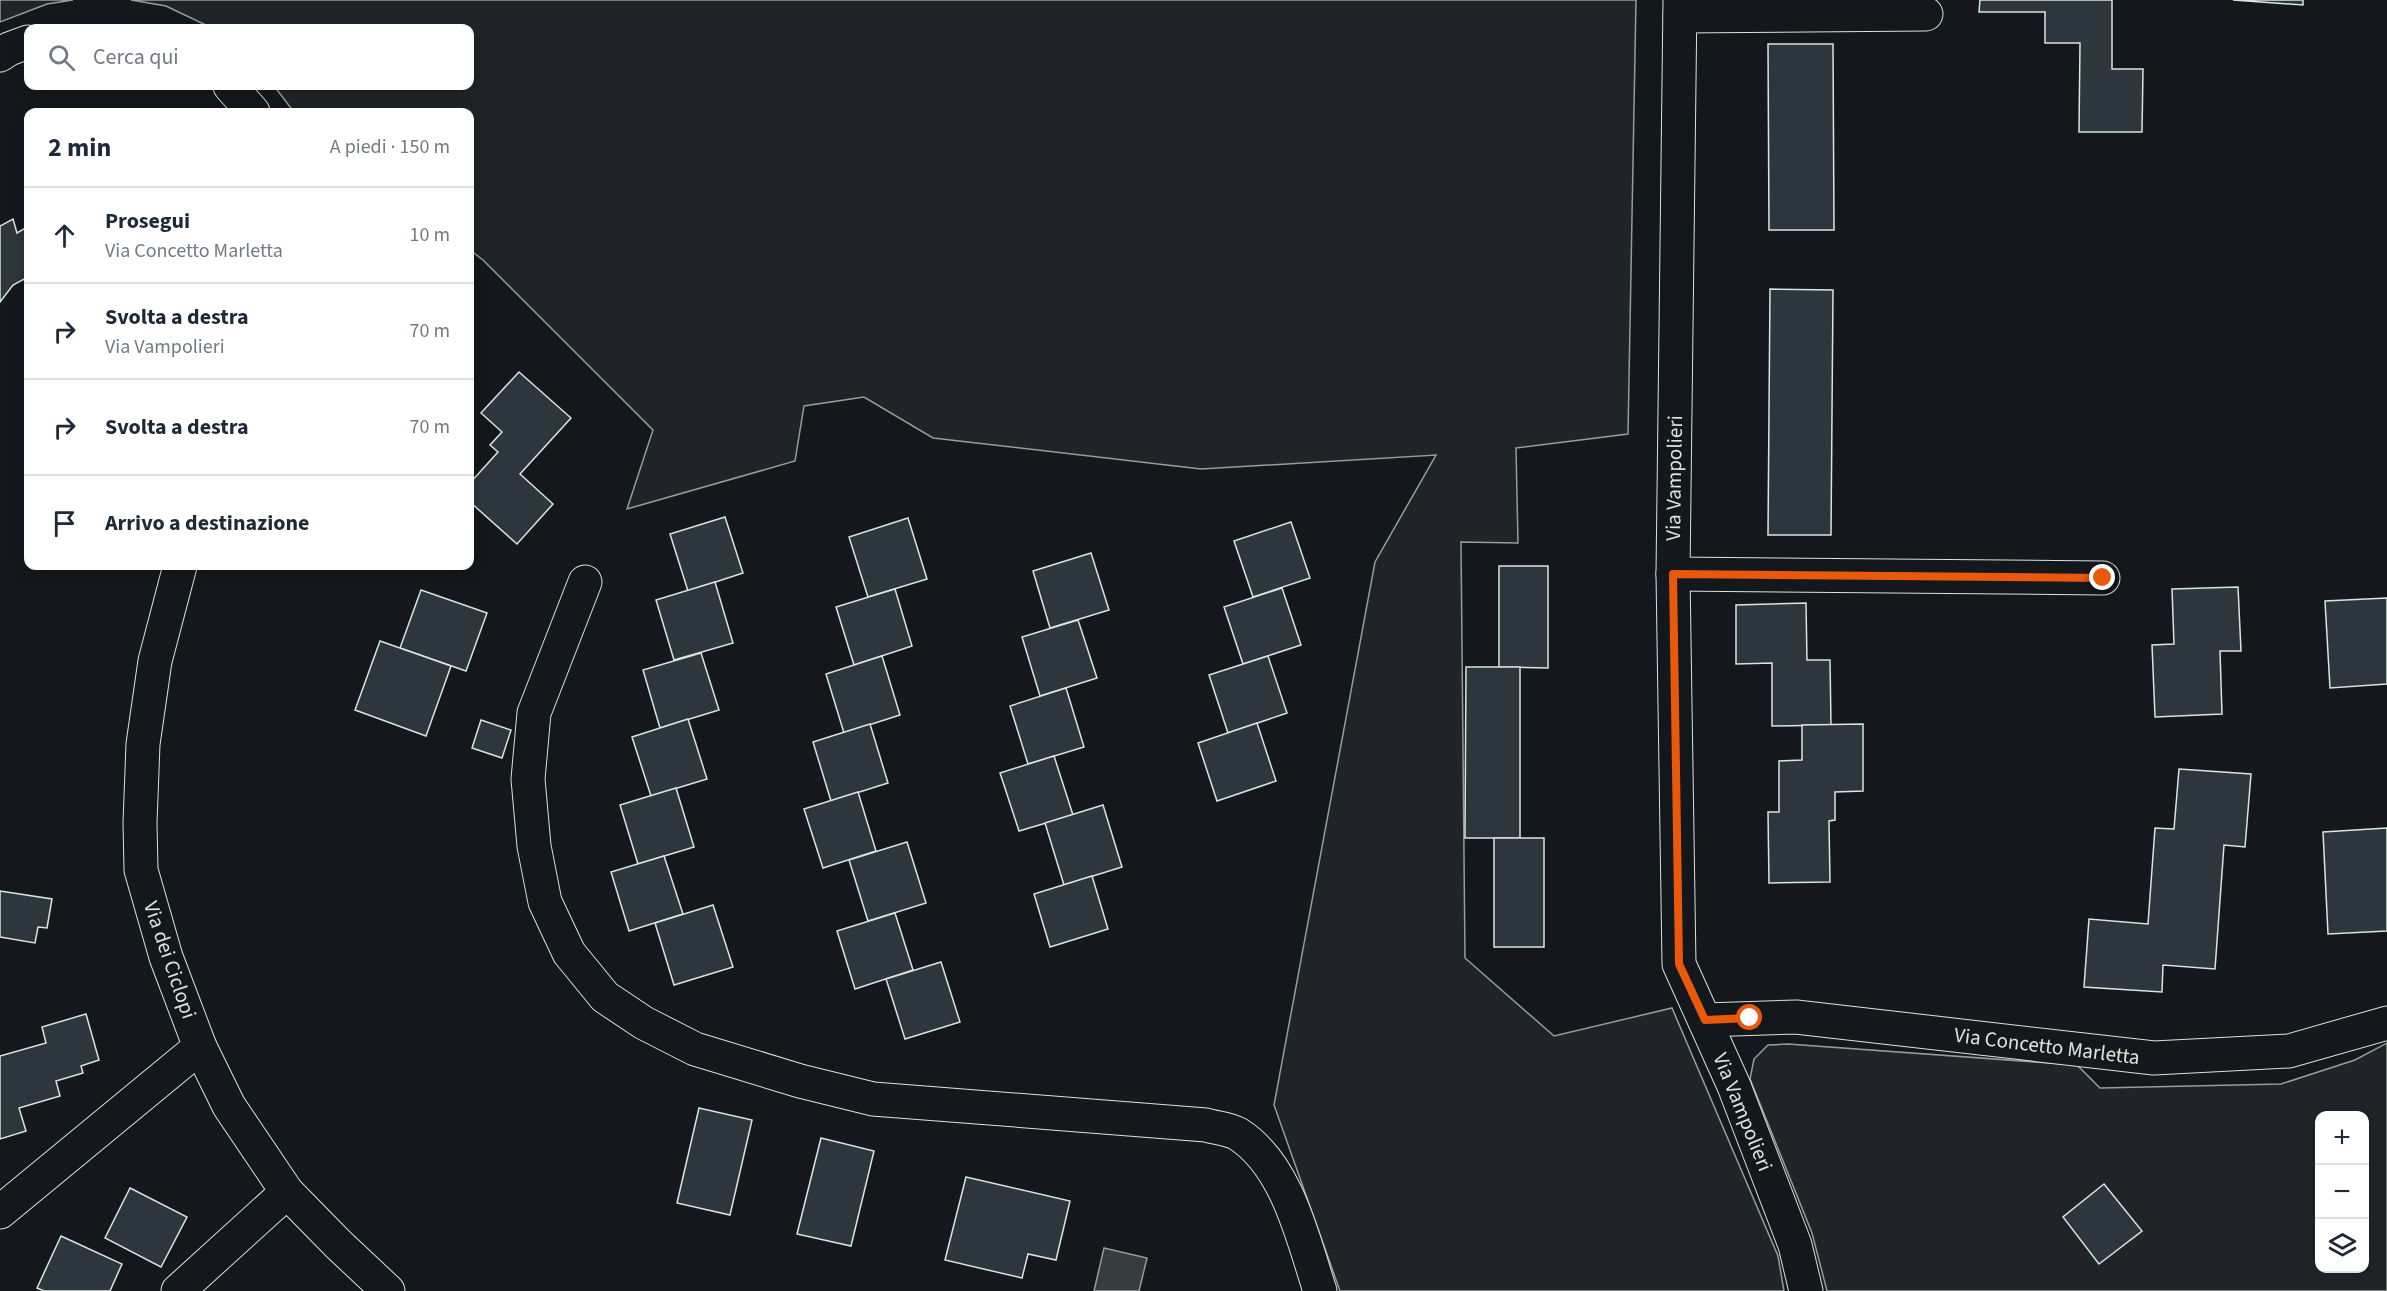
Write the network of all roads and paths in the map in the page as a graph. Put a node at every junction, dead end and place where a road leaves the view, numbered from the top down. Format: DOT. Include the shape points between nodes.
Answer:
graph roads {
  1 [pos="1680,8"];
  2 [pos="1926,14"];
  3 [pos="24,43"];
  4 [pos="0,55"];
  5 [pos="234,90"];
  6 [pos="249,108"];
  7 [pos="179,570"];
  8 [pos="1673,574"];
  9 [pos="2103,578"];
  10 [pos="585,582"];
  11 [pos="1705,1020"];
  12 [pos="2387,1023"];
  13 [pos="200,1047"];
  14 [pos="287,1192"];
  15 [pos="4,1202"];
  16 [pos="178,1291"];
  17 [pos="388,1291"];
  18 [pos="1320,1291"];
  19 [pos="1806,1291"];
  1 -- 2 [label="street"];
  1 -- 8 [label="street, Via Vampolieri"];
  3 -- 4 [label="street"];
  5 -- 6 [label="street"];
  7 -- 13 [label="street, Via dei Ciclopi" via="155,661 143,744 141,870 166,957"];
  8 -- 9 [label="street"];
  8 -- 11 [label="street, Via Vampolieri" via="1679,964"];
  10 -- 18 [label="street" via="534,713 528,779 534,846 546,902 569,953 605,997 694,1049 873,1099 1206,1125 1236,1133 1261,1153 1279,1178"];
  11 -- 12 [label="street, Via Concetto Marletta" via="1796,1017 2154,1058 2289,1052"];
  11 -- 19 [label="street, Via Vampolieri" via="1795,1245"];
  13 -- 14 [label="street, Via dei Ciclopi" via="229,1106"];
  13 -- 15 [label="street"];
  14 -- 16 [label="street"];
  14 -- 17 [label="street, Via dei Ciclopi"];
}
